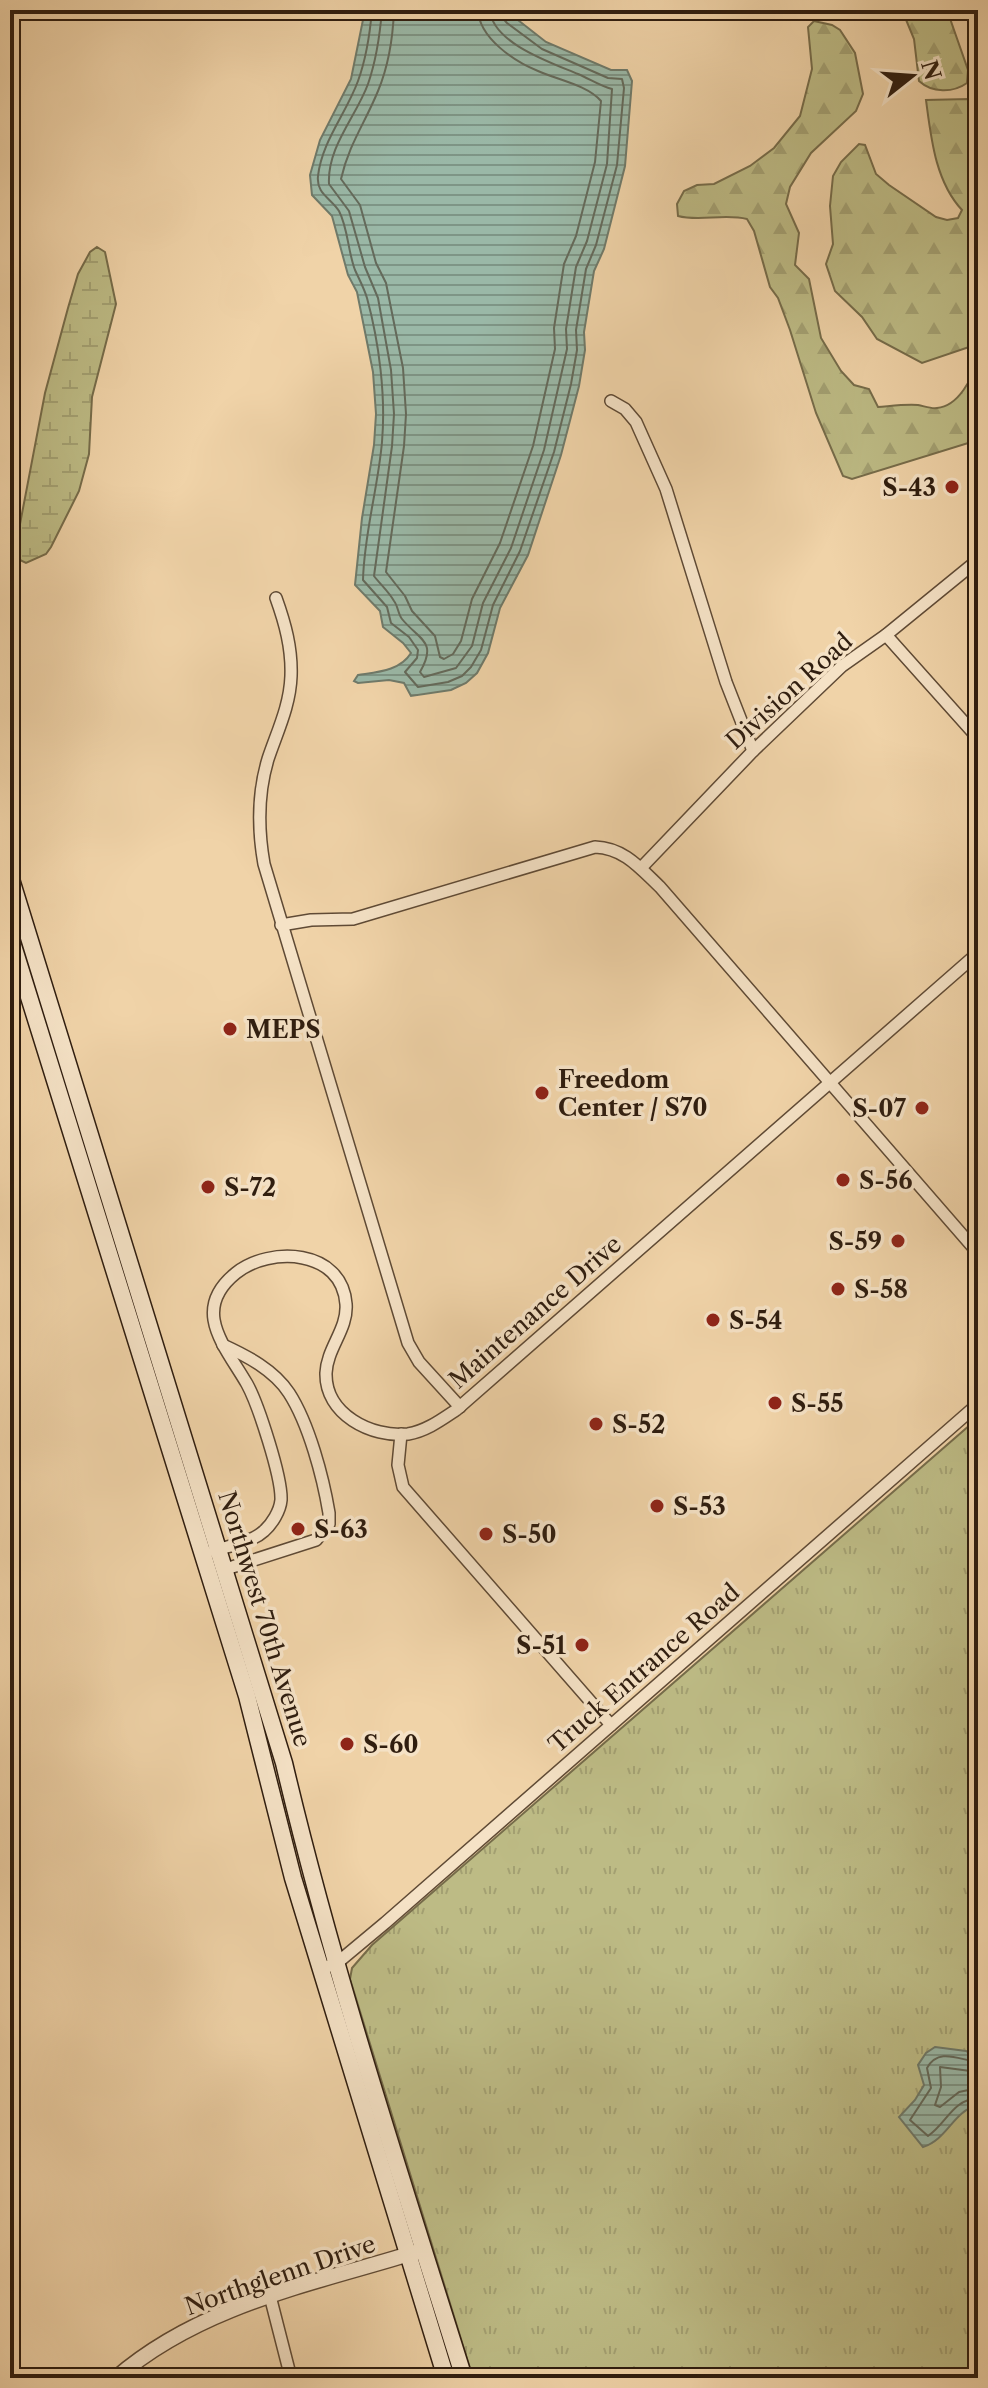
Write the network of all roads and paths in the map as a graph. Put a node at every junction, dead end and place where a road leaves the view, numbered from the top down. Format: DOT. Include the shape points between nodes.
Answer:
graph roads {
  1 [pos="611,401"];
  2 [pos="978,560"];
  3 [pos="276,598"];
  4 [pos="886,635"];
  5 [pos="978,738"];
  6 [pos="753,751"];
  7 [pos="641,868"];
  8 [pos="10,876"];
  9 [pos="281,925"];
  10 [pos="10,936"];
  11 [pos="978,953"];
  12 [pos="830,1083"];
  13 [pos="978,1253"];
  14 [pos="223,1345"];
  15 [pos="978,1404"];
  16 [pos="460,1407"];
  17 [pos="401,1434"];
  18 [pos="212,1552"];
  19 [pos="226,1569"];
  20 [pos="611,1725"];
  21 [pos="329,1966"];
  22 [pos="416,2252"];
  23 [pos="270,2296"];
  24 [pos="116,2378"];
  25 [pos="291,2378"];
  26 [pos="446,2378"];
  27 [pos="464,2378"];
  1 -- 6 [label="street" via="636,422 666,489"];
  2 -- 4 [label="street, Division Road"];
  3 -- 9 [label="street" via="290,649 291,679 264,778 261,847"];
  4 -- 5 [label="street"];
  4 -- 6 [label="street, Division Road" via="842,666"];
  6 -- 7 [label="street, Division Road"];
  7 -- 9 [label="street" via="623,853 595,847 353,919"];
  7 -- 12 [label="street"];
  8 -- 18 [label="main road, Northwest 70th Avenue"];
  9 -- 16 [label="street" via="408,1343"];
  10 -- 18 [label="main road, Northwest 70th Avenue"];
  11 -- 12 [label="street, Maintenance Drive"];
  12 -- 13 [label="street"];
  12 -- 16 [label="street, Maintenance Drive"];
  14 -- 17 [label="street" via="214,1328 215,1301 237,1272 283,1254 311,1259 335,1276 346,1304 327,1360 331,1398 358,1424"];
  14 -- 18 [label="street" via="254,1399 281,1502 261,1534"];
  14 -- 19 [label="street" via="256,1363 289,1393 312,1447 329,1513 329,1524 316,1540"];
  15 -- 20 [label="street, Truck Entrance Road"];
  16 -- 17 [label="street, Maintenance Drive" via="436,1424"];
  17 -- 20 [label="street" via="398,1465 403,1487"];
  18 -- 19 [label="main road, Northwest 70th Avenue"];
  18 -- 21 [label="main road, Northwest 70th Avenue" via="293,1878"];
  19 -- 21 [label="main road, Northwest 70th Avenue" via="284,1763"];
  20 -- 21 [label="street, Truck Entrance Road"];
  21 -- 22 [label="main road, Northwest 70th Avenue"];
  22 -- 23 [label="street, Northglenn Drive"];
  22 -- 26 [label="main road, Northwest 70th Avenue"];
  22 -- 27 [label="main road, Northwest 70th Avenue"];
  23 -- 24 [label="street, Northglenn Drive" via="188,2328"];
  23 -- 25 [label="street"];
}
